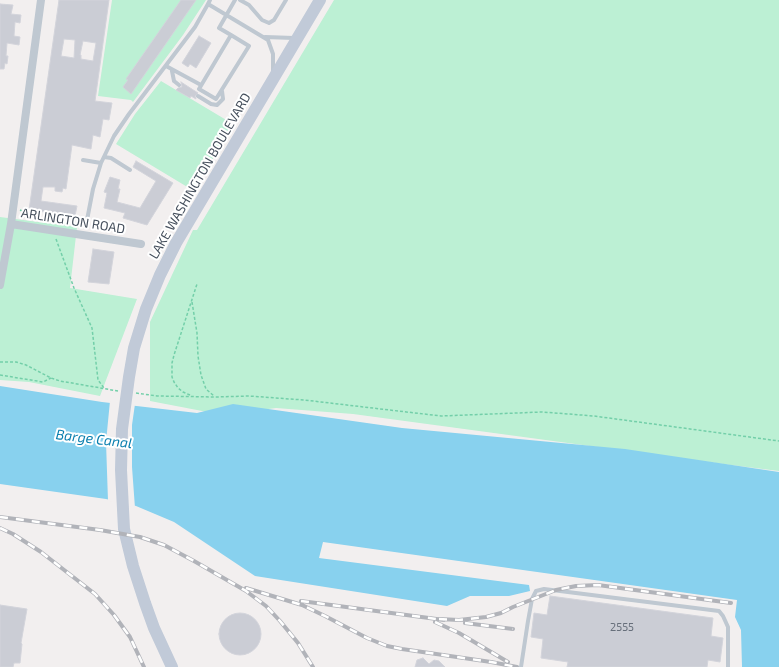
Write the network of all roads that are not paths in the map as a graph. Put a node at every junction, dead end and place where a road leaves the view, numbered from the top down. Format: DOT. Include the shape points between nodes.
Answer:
graph roads {
  1 [pos="41,0"];
  2 [pos="235,0"];
  3 [pos="240,0"];
  4 [pos="286,0"];
  5 [pos="320,0"];
  6 [pos="209,2"];
  7 [pos="227,15"];
  8 [pos="231,36"];
  9 [pos="264,37"];
  10 [pos="299,37"];
  11 [pos="166,66"];
  12 [pos="172,71"];
  13 [pos="272,81"];
  14 [pos="180,85"];
  15 [pos="201,85"];
  16 [pos="222,90"];
  17 [pos="198,96"];
  18 [pos="104,156"];
  19 [pos="83,160"];
  20 [pos="101,163"];
  21 [pos="130,170"];
  22 [pos="87,220"];
  23 [pos="11,224"];
  24 [pos="141,244"];
  25 [pos="0,285"];
  26 [pos="172,667"];
  27 [pos="521,667"];
  28 [pos="728,667"];
  1 -- 23 [label="street, ARLINGTON ROAD"];
  2 -- 7 [label="lane"];
  3 -- 4 [label="lane" via="269,23 274,20"];
  5 -- 10 [label="main road, LAKE WASHINGTON BOULEVARD"];
  6 -- 7 [label="lane"];
  6 -- 11 [label="lane" via="195,28"];
  7 -- 8 [label="lane" via="219,28"];
  7 -- 9 [label="lane"];
  8 -- 15 [label="lane"];
  8 -- 16 [label="lane" via="249,46"];
  9 -- 10 [label="lane"];
  9 -- 13 [label="lane" via="268,40 273,54"];
  10 -- 13 [label="main road, LAKE WASHINGTON BOULEVARD"];
  11 -- 12 [label="lane"];
  11 -- 18 [label="lane" via="121,125"];
  12 -- 14 [label="lane" via="174,81"];
  12 -- 15 [label="lane"];
  13 -- 26 [label="main road, LAKE WASHINGTON BOULEVARD" via="180,236 160,275 144,316 128,377 122,430 124,529 133,566 154,628"];
  15 -- 16 [label="lane" via="199,89 216,99"];
  16 -- 17 [label="lane" via="223,99 217,105"];
  18 -- 20 [label="lane"];
  18 -- 21 [label="lane"];
  19 -- 20 [label="lane"];
  20 -- 22 [label="lane"];
  23 -- 24 [label="street, ARLINGTON ROAD"];
  23 -- 25 [label="street"];
  27 -- 28 [label="lane" via="532,599 536,591 544,589 718,612 728,627"];
}
